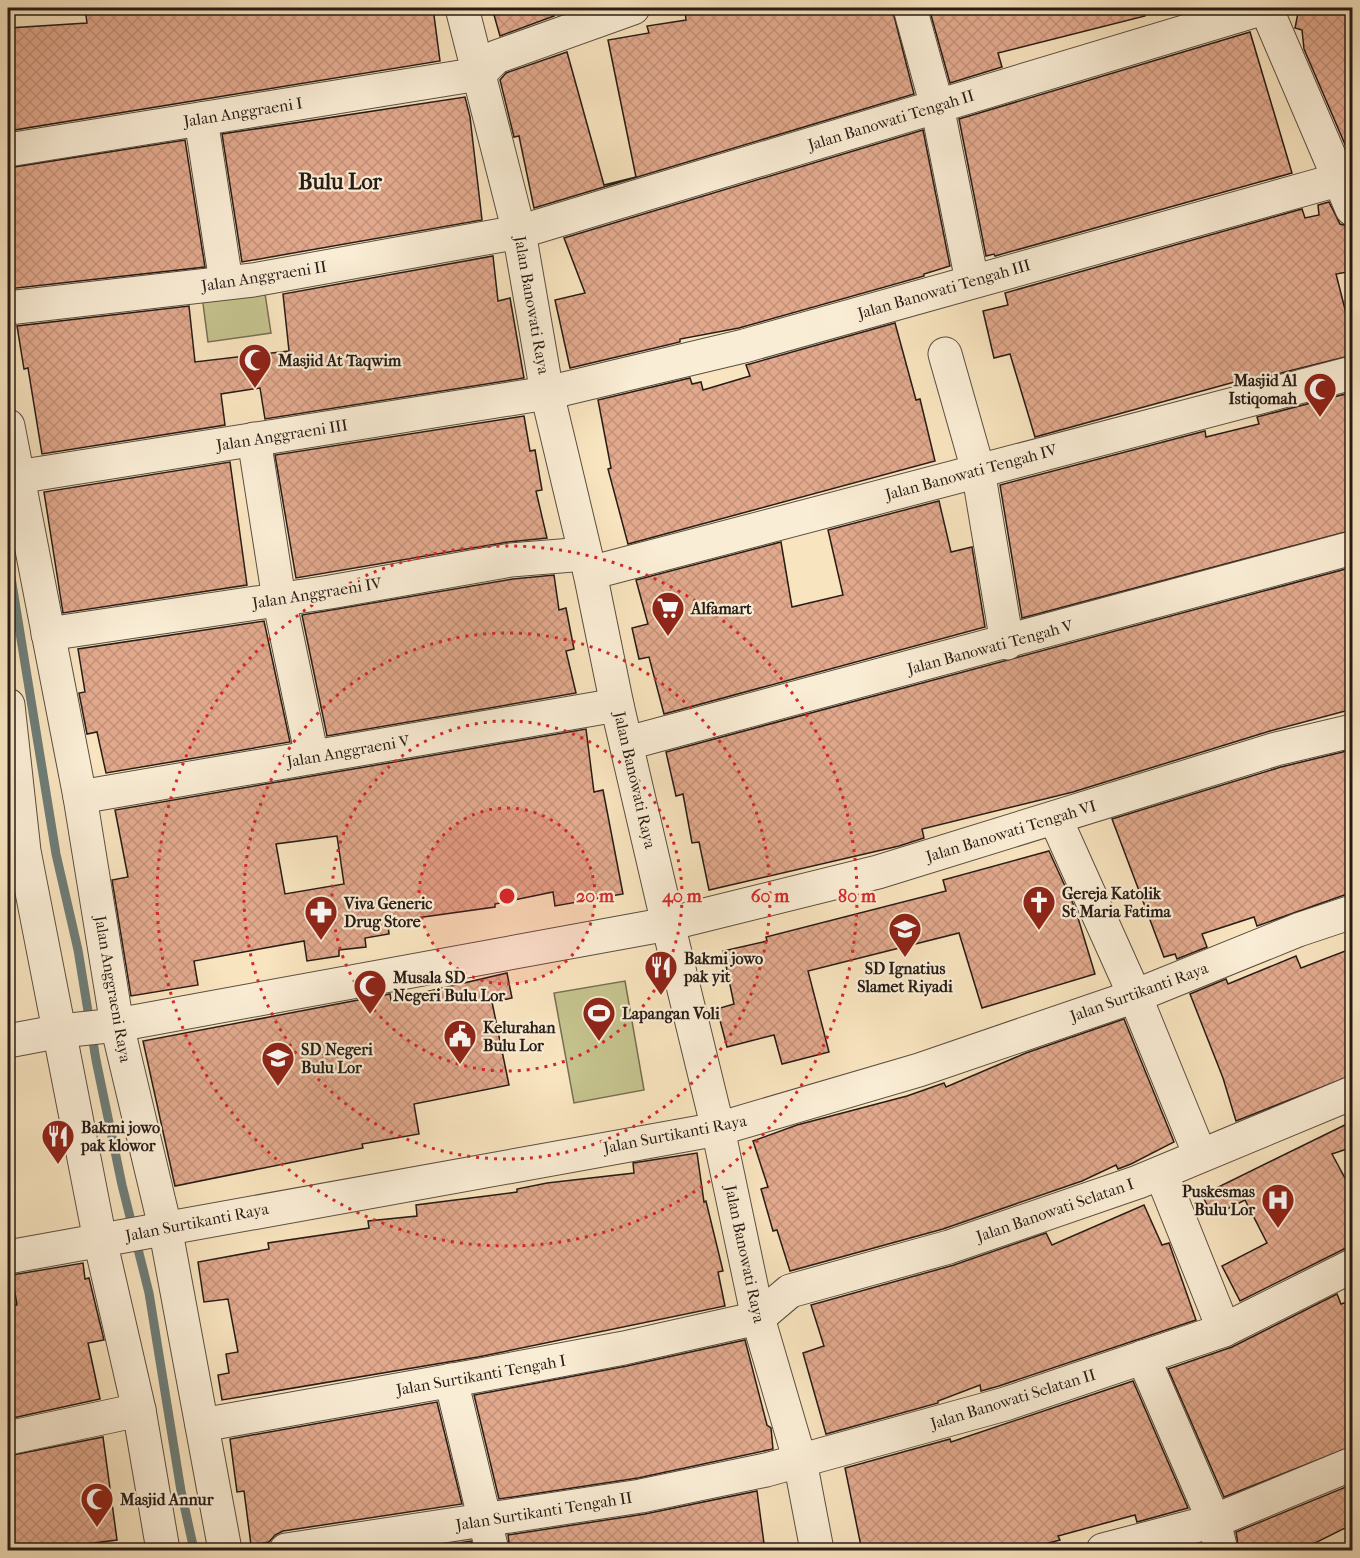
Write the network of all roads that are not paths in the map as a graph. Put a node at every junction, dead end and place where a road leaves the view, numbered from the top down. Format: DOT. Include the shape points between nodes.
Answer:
graph roads {
  1 [pos="462,8"];
  2 [pos="633,8"];
  3 [pos="910,8"];
  4 [pos="1265,8"];
  5 [pos="479,74"];
  6 [pos="937,106"];
  7 [pos="201,119"];
  8 [pos="8,150"];
  9 [pos="1341,179"];
  10 [pos="1353,209"];
  11 [pos="519,232"];
  12 [pos="972,281"];
  13 [pos="226,282"];
  14 [pos="8,308"];
  15 [pos="945,354"];
  16 [pos="1353,373"];
  17 [pos="547,393"];
  18 [pos="8,426"];
  19 [pos="254,439"];
  20 [pos="978,470"];
  21 [pos="17,477"];
  22 [pos="1353,548"];
  23 [pos="588,563"];
  24 [pos="279,599"];
  25 [pos="48,634"];
  26 [pos="1007,643"];
  27 [pos="8,705"];
  28 [pos="617,705"];
  29 [pos="1353,731"];
  30 [pos="628,743"];
  31 [pos="312,757"];
  32 [pos="80,797"];
  33 [pos="1055,818"];
  34 [pos="16,852"];
  35 [pos="1353,912"];
  36 [pos="668,924"];
  37 [pos="1135,996"];
  38 [pos="111,1025"];
  39 [pos="65,1031"];
  40 [pos="8,1041"];
  41 [pos="1353,1093"];
  42 [pos="718,1129"];
  43 [pos="1200,1155"];
  44 [pos="1161,1173"];
  45 [pos="160,1228"];
  46 [pos="106,1239"];
  47 [pos="8,1257"];
  48 [pos="1353,1266"];
  49 [pos="758,1318"];
  50 [pos="1224,1330"];
  51 [pos="1143,1357"];
  52 [pos="451,1380"];
  53 [pos="139,1410"];
  54 [pos="202,1425"];
  55 [pos="8,1438"];
  56 [pos="800,1461"];
  57 [pos="1353,1464"];
  58 [pos="488,1535"];
  59 [pos="1217,1536"];
  60 [pos="163,1551"];
  61 [pos="225,1551"];
  62 [pos="286,1551"];
  63 [pos="817,1551"];
  64 [pos="1103,1551"];
  1 -- 5 [label="street, Jalan Banowati Raya"];
  2 -- 5 [label="street" via="496,57"];
  3 -- 6 [label="street"];
  4 -- 6 [label="street, Jalan Banowati Tengah II"];
  4 -- 9 [label="street"];
  5 -- 7 [label="street, Jalan Anggraeni I"];
  5 -- 11 [label="street, Jalan Banowati Raya"];
  6 -- 11 [label="street, Jalan Banowati Tengah II"];
  6 -- 12 [label="street"];
  7 -- 8 [label="street, Jalan Anggraeni I"];
  7 -- 13 [label="street"];
  9 -- 10 [label="street"];
  9 -- 12 [label="street, Jalan Banowati Tengah III"];
  11 -- 13 [label="street, Jalan Anggraeni II"];
  11 -- 17 [label="street, Jalan Banowati Raya"];
  12 -- 17 [label="street, Jalan Banowati Tengah III" via="744,346"];
  13 -- 14 [label="street, Jalan Anggraeni II"];
  15 -- 20 [label="street"];
  16 -- 20 [label="street, Jalan Banowati Tengah IV"];
  17 -- 19 [label="street, Jalan Anggraeni III"];
  17 -- 23 [label="street, Jalan Banowati Raya"];
  18 -- 21 [label="street, Jalan Anggraeni Raya"];
  19 -- 21 [label="street, Jalan Anggraeni III"];
  19 -- 24 [label="street"];
  20 -- 23 [label="street, Jalan Banowati Tengah IV"];
  20 -- 26 [label="street"];
  21 -- 25 [label="street, Jalan Anggraeni Raya"];
  22 -- 26 [label="street, Jalan Banowati Tengah V"];
  23 -- 24 [label="street, Jalan Anggraeni IV" via="511,560"];
  23 -- 28 [label="street, Jalan Banowati Raya"];
  24 -- 25 [label="street, Jalan Anggraeni IV"];
  24 -- 31 [label="street"];
  25 -- 32 [label="street, Jalan Anggraeni Raya"];
  26 -- 30 [label="street, Jalan Banowati Tengah V"];
  27 -- 34 [label="street"];
  28 -- 30 [label="street, Jalan Banowati Raya"];
  28 -- 31 [label="street, Jalan Anggraeni V"];
  29 -- 33 [label="street, Jalan Banowati Tengah VI" via="1276,749"];
  30 -- 36 [label="street, Jalan Banowati Raya"];
  31 -- 32 [label="street, Jalan Anggraeni V"];
  32 -- 38 [label="street, Jalan Anggraeni Raya"];
  33 -- 36 [label="street, Jalan Banowati Tengah VI" via="878,872"];
  33 -- 37 [label="street"];
  34 -- 39 [label="street"];
  35 -- 37 [label="street, Jalan Surtikanti Raya"];
  36 -- 38 [label="street"];
  36 -- 42 [label="street, Jalan Banowati Raya"];
  37 -- 42 [label="street, Jalan Surtikanti Raya" via="919,1070"];
  37 -- 43 [label="street"];
  38 -- 39 [label="street"];
  38 -- 45 [label="street, Jalan Anggraeni Raya"];
  39 -- 40 [label="street"];
  39 -- 46 [label="street"];
  41 -- 43 [label="street, Jalan Banowati Selatan I"];
  42 -- 45 [label="street, Jalan Surtikanti Raya"];
  42 -- 49 [label="street, Jalan Banowati Raya"];
  43 -- 44 [label="street, Jalan Banowati Selatan I"];
  44 -- 49 [label="street, Jalan Banowati Selatan I" via="949,1247 790,1291"];
  44 -- 50 [label="street"];
  45 -- 46 [label="street, Jalan Surtikanti Raya"];
  45 -- 54 [label="street, Jalan Anggraeni Raya"];
  46 -- 47 [label="street, Jalan Surtikanti Raya"];
  46 -- 53 [label="street"];
  48 -- 50 [label="street, Jalan Banowati Selatan II"];
  49 -- 52 [label="street, Jalan Surtikanti Tengah I"];
  49 -- 56 [label="street, Jalan Banowati Raya"];
  50 -- 51 [label="street, Jalan Banowati Selatan II"];
  51 -- 56 [label="street, Jalan Banowati Selatan II" via="1005,1404"];
  51 -- 59 [label="street"];
  52 -- 54 [label="street, Jalan Surtikanti Tengah I"];
  52 -- 58 [label="street"];
  53 -- 55 [label="street"];
  53 -- 60 [label="street"];
  54 -- 61 [label="street, Jalan Anggraeni Raya"];
  56 -- 58 [label="street, Jalan Surtikanti Tengah II"];
  56 -- 63 [label="street, Jalan Banowati Raya"];
  57 -- 59 [label="street"];
  58 -- 62 [label="street, Jalan Surtikanti Tengah II"];
  59 -- 64 [label="street"];
}
